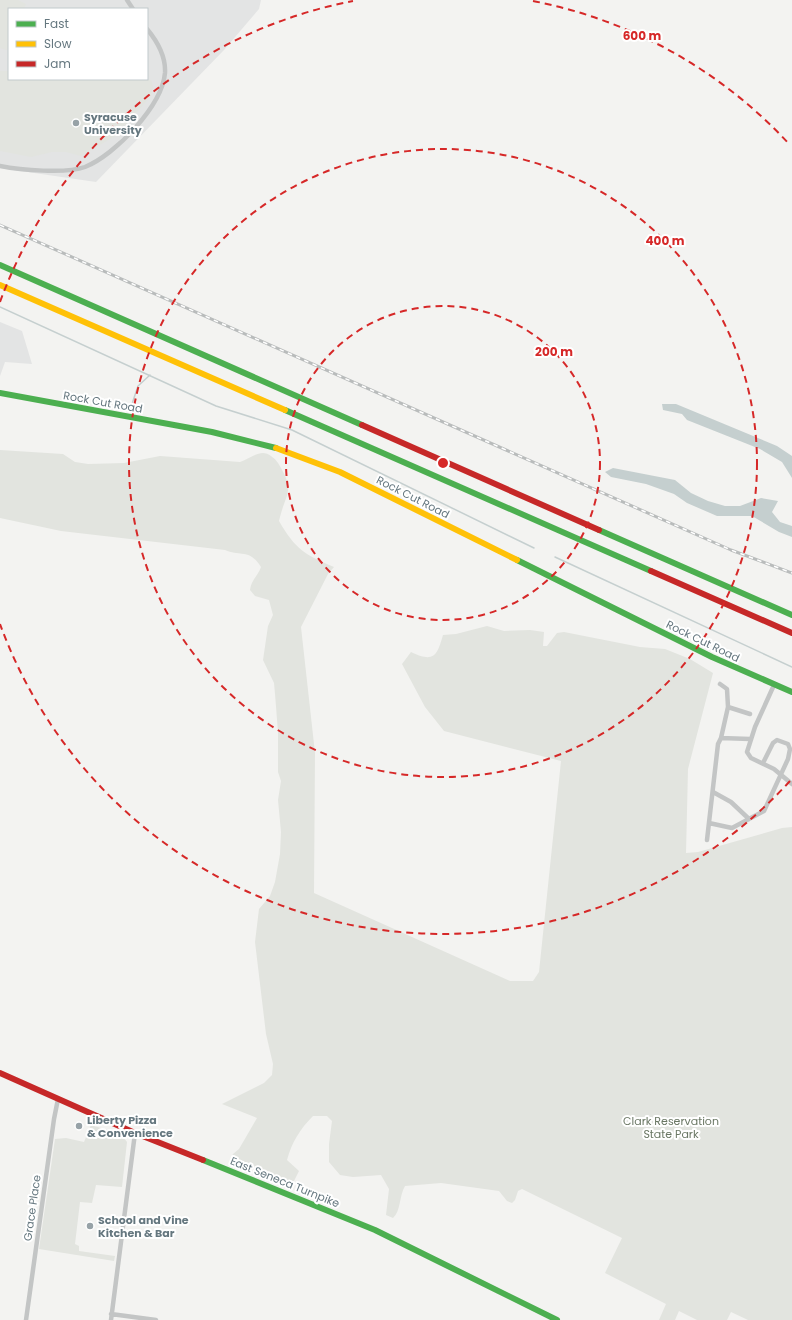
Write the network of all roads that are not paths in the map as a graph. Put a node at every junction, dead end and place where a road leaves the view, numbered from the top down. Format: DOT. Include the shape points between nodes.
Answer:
graph roads {
  1 [pos="148,31"];
  2 [pos="0,166"];
  3 [pos="0,265"];
  4 [pos="0,285"];
  5 [pos="0,393"];
  6 [pos="792,614"];
  7 [pos="792,633"];
  8 [pos="720,684"];
  9 [pos="774,685"];
  10 [pos="792,692"];
  11 [pos="728,707"];
  12 [pos="750,714"];
  13 [pos="721,738"];
  14 [pos="750,739"];
  15 [pos="763,763"];
  16 [pos="781,774"];
  17 [pos="792,784"];
  18 [pos="712,792"];
  19 [pos="749,820"];
  20 [pos="709,822"];
  21 [pos="707,840"];
  22 [pos="0,1073"];
  23 [pos="58,1099"];
  24 [pos="135,1133"];
  25 [pos="111,1314"];
  26 [pos="26,1320"];
  27 [pos="111,1320"];
  28 [pos="156,1320"];
  29 [pos="557,1320"];
  1 -- 2 [label="street" via="164,56 165,73 160,90 145,115 122,141 98,161 78,169"];
  3 -- 6 [label="main road"];
  4 -- 7 [label="main road"];
  5 -- 9 [label="main road, Rock Cut Road" via="216,432 263,442 301,455"];
  8 -- 11 [label="street" via="727,689"];
  9 -- 10 [label="main road, Rock Cut Road"];
  9 -- 14 [label="street"];
  11 -- 12 [label="street"];
  11 -- 13 [label="street"];
  13 -- 14 [label="street"];
  13 -- 18 [label="street"];
  14 -- 15 [label="street" via="748,755"];
  15 -- 16 [label="street"];
  15 -- 16 [label="street" via="773,743 777,740 785,742 790,753"];
  16 -- 17 [label="street"];
  16 -- 19 [label="street" via="764,811"];
  18 -- 19 [label="street" via="731,802"];
  18 -- 20 [label="street"];
  19 -- 20 [label="street" via="732,828"];
  20 -- 21 [label="street"];
  22 -- 23 [label="main road, East Seneca Turnpike"];
  23 -- 24 [label="main road, East Seneca Turnpike"];
  23 -- 26 [label="street, Grace Place"];
  24 -- 25 [label="street"];
  24 -- 29 [label="main road, East Seneca Turnpike" via="375,1230"];
  25 -- 27 [label="street"];
  25 -- 28 [label="street"];
}
